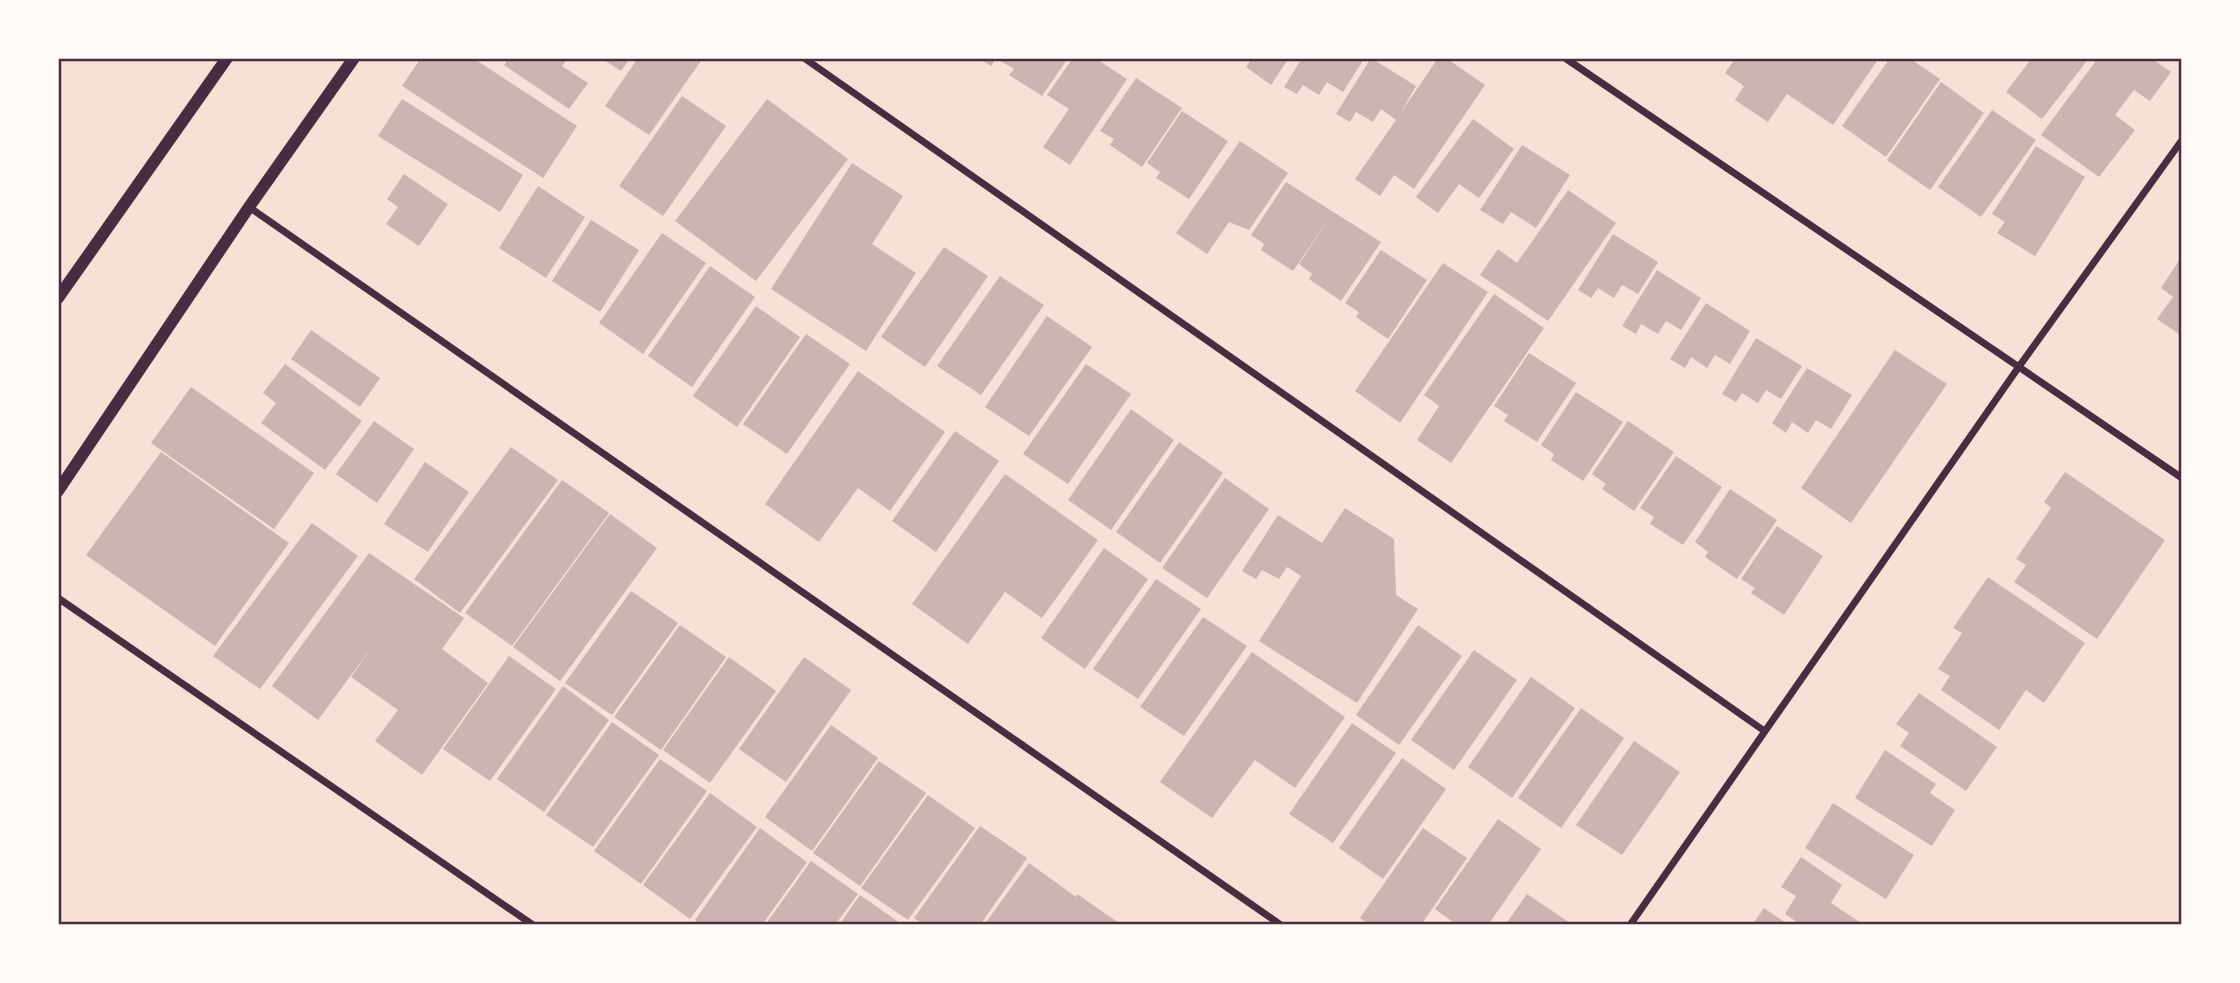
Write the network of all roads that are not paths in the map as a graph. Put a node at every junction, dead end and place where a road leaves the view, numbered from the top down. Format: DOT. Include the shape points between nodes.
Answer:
graph roads {
  1 [pos="227,58"];
  2 [pos="354,58"];
  3 [pos="804,58"];
  4 [pos="1565,58"];
  5 [pos="2182,139"];
  6 [pos="249,207"];
  7 [pos="58,298"];
  8 [pos="2018,368"];
  9 [pos="2182,478"];
  10 [pos="58,491"];
  11 [pos="58,598"];
  12 [pos="1763,730"];
  13 [pos="533,925"];
  14 [pos="1281,925"];
  15 [pos="1630,925"];
  1 -- 7 [label="street"];
  2 -- 6 [label="street"];
  3 -- 12 [label="street"];
  4 -- 8 [label="street"];
  5 -- 8 [label="street"];
  6 -- 10 [label="street"];
  6 -- 14 [label="street"];
  8 -- 9 [label="street"];
  8 -- 12 [label="street"];
  11 -- 13 [label="street"];
  12 -- 15 [label="street"];
}
